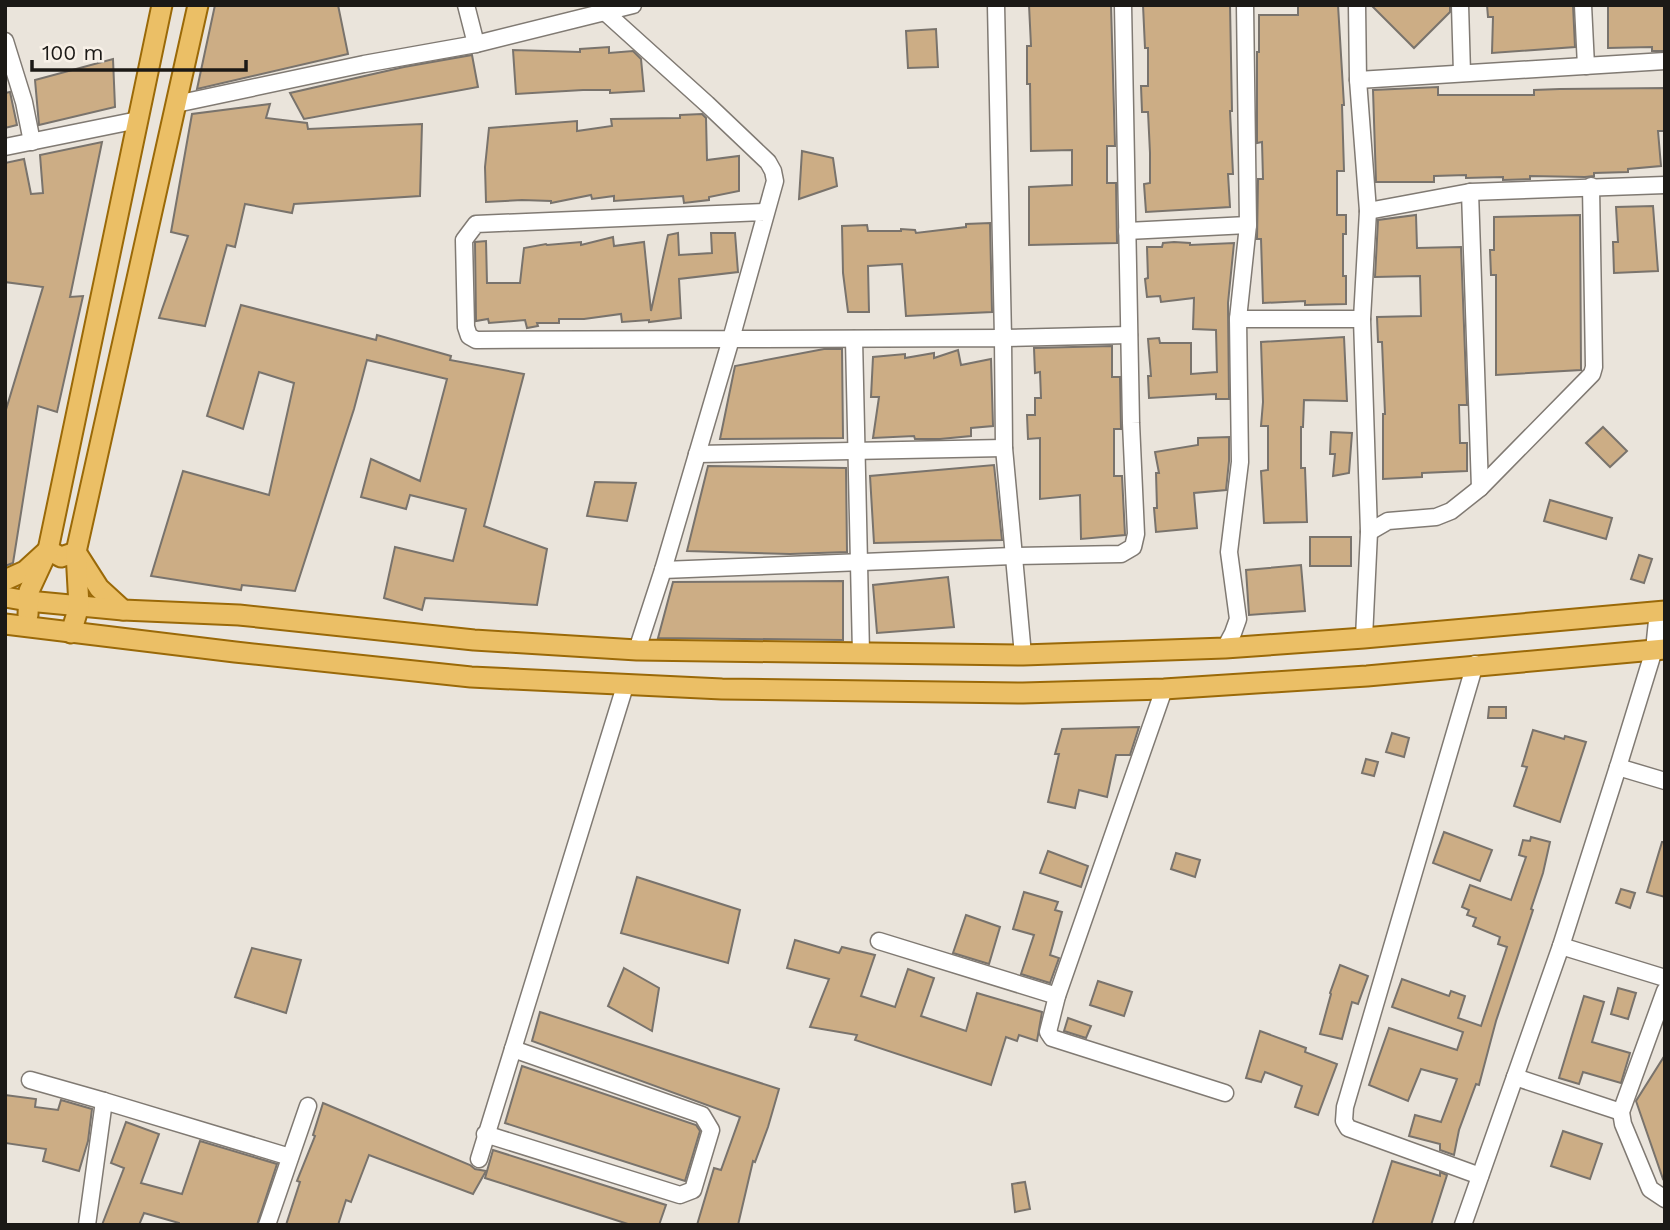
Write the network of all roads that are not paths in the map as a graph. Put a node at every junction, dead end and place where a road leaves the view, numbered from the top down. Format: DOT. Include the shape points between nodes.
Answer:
graph roads {
  1 [pos="162,5"];
  2 [pos="198,5"];
  3 [pos="466,5"];
  4 [pos="633,5"];
  5 [pos="996,5"];
  6 [pos="1123,5"];
  7 [pos="1245,5"];
  8 [pos="1357,5"];
  9 [pos="1460,5"];
  10 [pos="1583,5"];
  11 [pos="603,9"];
  12 [pos="5,41"];
  13 [pos="476,44"];
  14 [pos="1665,61"];
  15 [pos="1586,66"];
  16 [pos="1462,73"];
  17 [pos="1358,80"];
  18 [pos="176,104"];
  19 [pos="138,120"];
  20 [pos="32,142"];
  21 [pos="5,147"];
  22 [pos="1665,185"];
  23 [pos="1591,186"];
  24 [pos="1470,192"];
  25 [pos="1368,211"];
  26 [pos="766,212"];
  27 [pos="1248,225"];
  28 [pos="1127,231"];
  29 [pos="1238,319"];
  30 [pos="1362,319"];
  31 [pos="1129,335"];
  32 [pos="1003,338"];
  33 [pos="731,339"];
  34 [pos="853,339"];
  35 [pos="1004,448"];
  36 [pos="856,451"];
  37 [pos="697,454"];
  38 [pos="1480,488"];
  39 [pos="1370,532"];
  40 [pos="48,550"];
  41 [pos="76,552"];
  42 [pos="1013,556"];
  43 [pos="859,563"];
  44 [pos="663,570"];
  45 [pos="5,580"];
  46 [pos="5,597"];
  47 [pos="28,601"];
  48 [pos="79,606"];
  49 [pos="123,610"];
  50 [pos="1661,611"];
  51 [pos="5,624"];
  52 [pos="28,628"];
  53 [pos="71,633"];
  54 [pos="1364,638"];
  55 [pos="1225,648"];
  56 [pos="1660,649"];
  57 [pos="637,650"];
  58 [pos="862,653"];
  59 [pos="1023,655"];
  60 [pos="1475,664"];
  61 [pos="625,686"];
  62 [pos="1164,689"];
  63 [pos="1618,767"];
  64 [pos="1665,781"];
  65 [pos="879,941"];
  66 [pos="1561,946"];
  67 [pos="1665,978"];
  68 [pos="1665,991"];
  69 [pos="1057,996"];
  70 [pos="513,1049"];
  71 [pos="1515,1077"];
  72 [pos="30,1080"];
  73 [pos="1225,1093"];
  74 [pos="104,1101"];
  75 [pos="308,1106"];
  76 [pos="1620,1112"];
  77 [pos="485,1134"];
  78 [pos="290,1157"];
  79 [pos="479,1159"];
  80 [pos="1480,1176"];
  81 [pos="1665,1199"];
  82 [pos="87,1225"];
  83 [pos="267,1225"];
  84 [pos="1463,1225"];
  1 -- 19 [label="main road"];
  2 -- 18 [label="main road"];
  3 -- 13 [label="street"];
  4 -- 11 [label="street"];
  5 -- 32 [label="street"];
  6 -- 28 [label="street"];
  7 -- 27 [label="street"];
  8 -- 17 [label="street"];
  9 -- 16 [label="street"];
  10 -- 15 [label="street"];
  11 -- 13 [label="street"];
  11 -- 26 [label="street" via="768,162 775,181"];
  12 -- 20 [label="street"];
  13 -- 18 [label="street"];
  14 -- 15 [label="street"];
  15 -- 16 [label="street"];
  16 -- 17 [label="street"];
  17 -- 25 [label="street"];
  18 -- 41 [label="main road"];
  19 -- 20 [label="street"];
  19 -- 40 [label="main road"];
  20 -- 21 [label="street"];
  22 -- 23 [label="street"];
  23 -- 24 [label="street"];
  23 -- 38 [label="street" via="1592,374"];
  24 -- 25 [label="street"];
  24 -- 38 [label="street"];
  25 -- 30 [label="street"];
  26 -- 33 [label="street"];
  26 -- 33 [label="street" via="476,224 464,240 466,327 476,340"];
  27 -- 28 [label="street"];
  27 -- 29 [label="street"];
  28 -- 31 [label="street"];
  29 -- 30 [label="street"];
  29 -- 55 [label="street" via="1240,462 1229,552 1238,619"];
  30 -- 39 [label="street"];
  31 -- 32 [label="street"];
  31 -- 42 [label="street" via="1133,547 1121,554"];
  32 -- 34 [label="street"];
  32 -- 35 [label="street"];
  33 -- 34 [label="street"];
  33 -- 37 [label="street"];
  34 -- 36 [label="street"];
  35 -- 36 [label="street"];
  35 -- 42 [label="street"];
  36 -- 37 [label="street"];
  36 -- 43 [label="street"];
  37 -- 44 [label="street"];
  38 -- 39 [label="street" via="1451,511 1436,517 1388,521"];
  39 -- 54 [label="street"];
  40 -- 41 [label="main road" via="61,557"];
  40 -- 45 [label="main road" via="25,571"];
  40 -- 47 [label="main road"];
  41 -- 48 [label="main road"];
  41 -- 49 [label="main road" via="99,588"];
  42 -- 43 [label="street"];
  42 -- 59 [label="street"];
  43 -- 44 [label="street"];
  43 -- 58 [label="street"];
  44 -- 57 [label="street"];
  46 -- 47 [label="main road"];
  47 -- 48 [label="main road"];
  47 -- 52 [label="main road"];
  48 -- 49 [label="main road"];
  48 -- 53 [label="main road"];
  49 -- 57 [label="main road" via="239,615 474,640"];
  50 -- 54 [label="main road"];
  50 -- 56 [label="street"];
  51 -- 52 [label="main road"];
  52 -- 53 [label="main road"];
  53 -- 61 [label="main road" via="471,677"];
  54 -- 55 [label="main road"];
  55 -- 59 [label="main road"];
  56 -- 60 [label="main road"];
  56 -- 63 [label="street"];
  57 -- 58 [label="main road"];
  58 -- 59 [label="main road"];
  60 -- 62 [label="main road"];
  60 -- 80 [label="street" via="1344,1121 1348,1128"];
  61 -- 62 [label="main road" via="1023,693"];
  61 -- 70 [label="street"];
  62 -- 69 [label="street"];
  63 -- 64 [label="street"];
  63 -- 66 [label="street"];
  65 -- 69 [label="street"];
  66 -- 67 [label="street"];
  66 -- 71 [label="street"];
  68 -- 76 [label="street"];
  69 -- 73 [label="street" via="1048,1032 1052,1038"];
  70 -- 77 [label="street"];
  70 -- 77 [label="street" via="702,1115 711,1130 693,1190 680,1195"];
  71 -- 76 [label="street"];
  71 -- 80 [label="street"];
  72 -- 74 [label="street"];
  74 -- 78 [label="street"];
  74 -- 82 [label="street"];
  75 -- 78 [label="street"];
  76 -- 81 [label="street" via="1650,1189"];
  77 -- 79 [label="street"];
  78 -- 83 [label="street"];
  80 -- 84 [label="street"];
}
